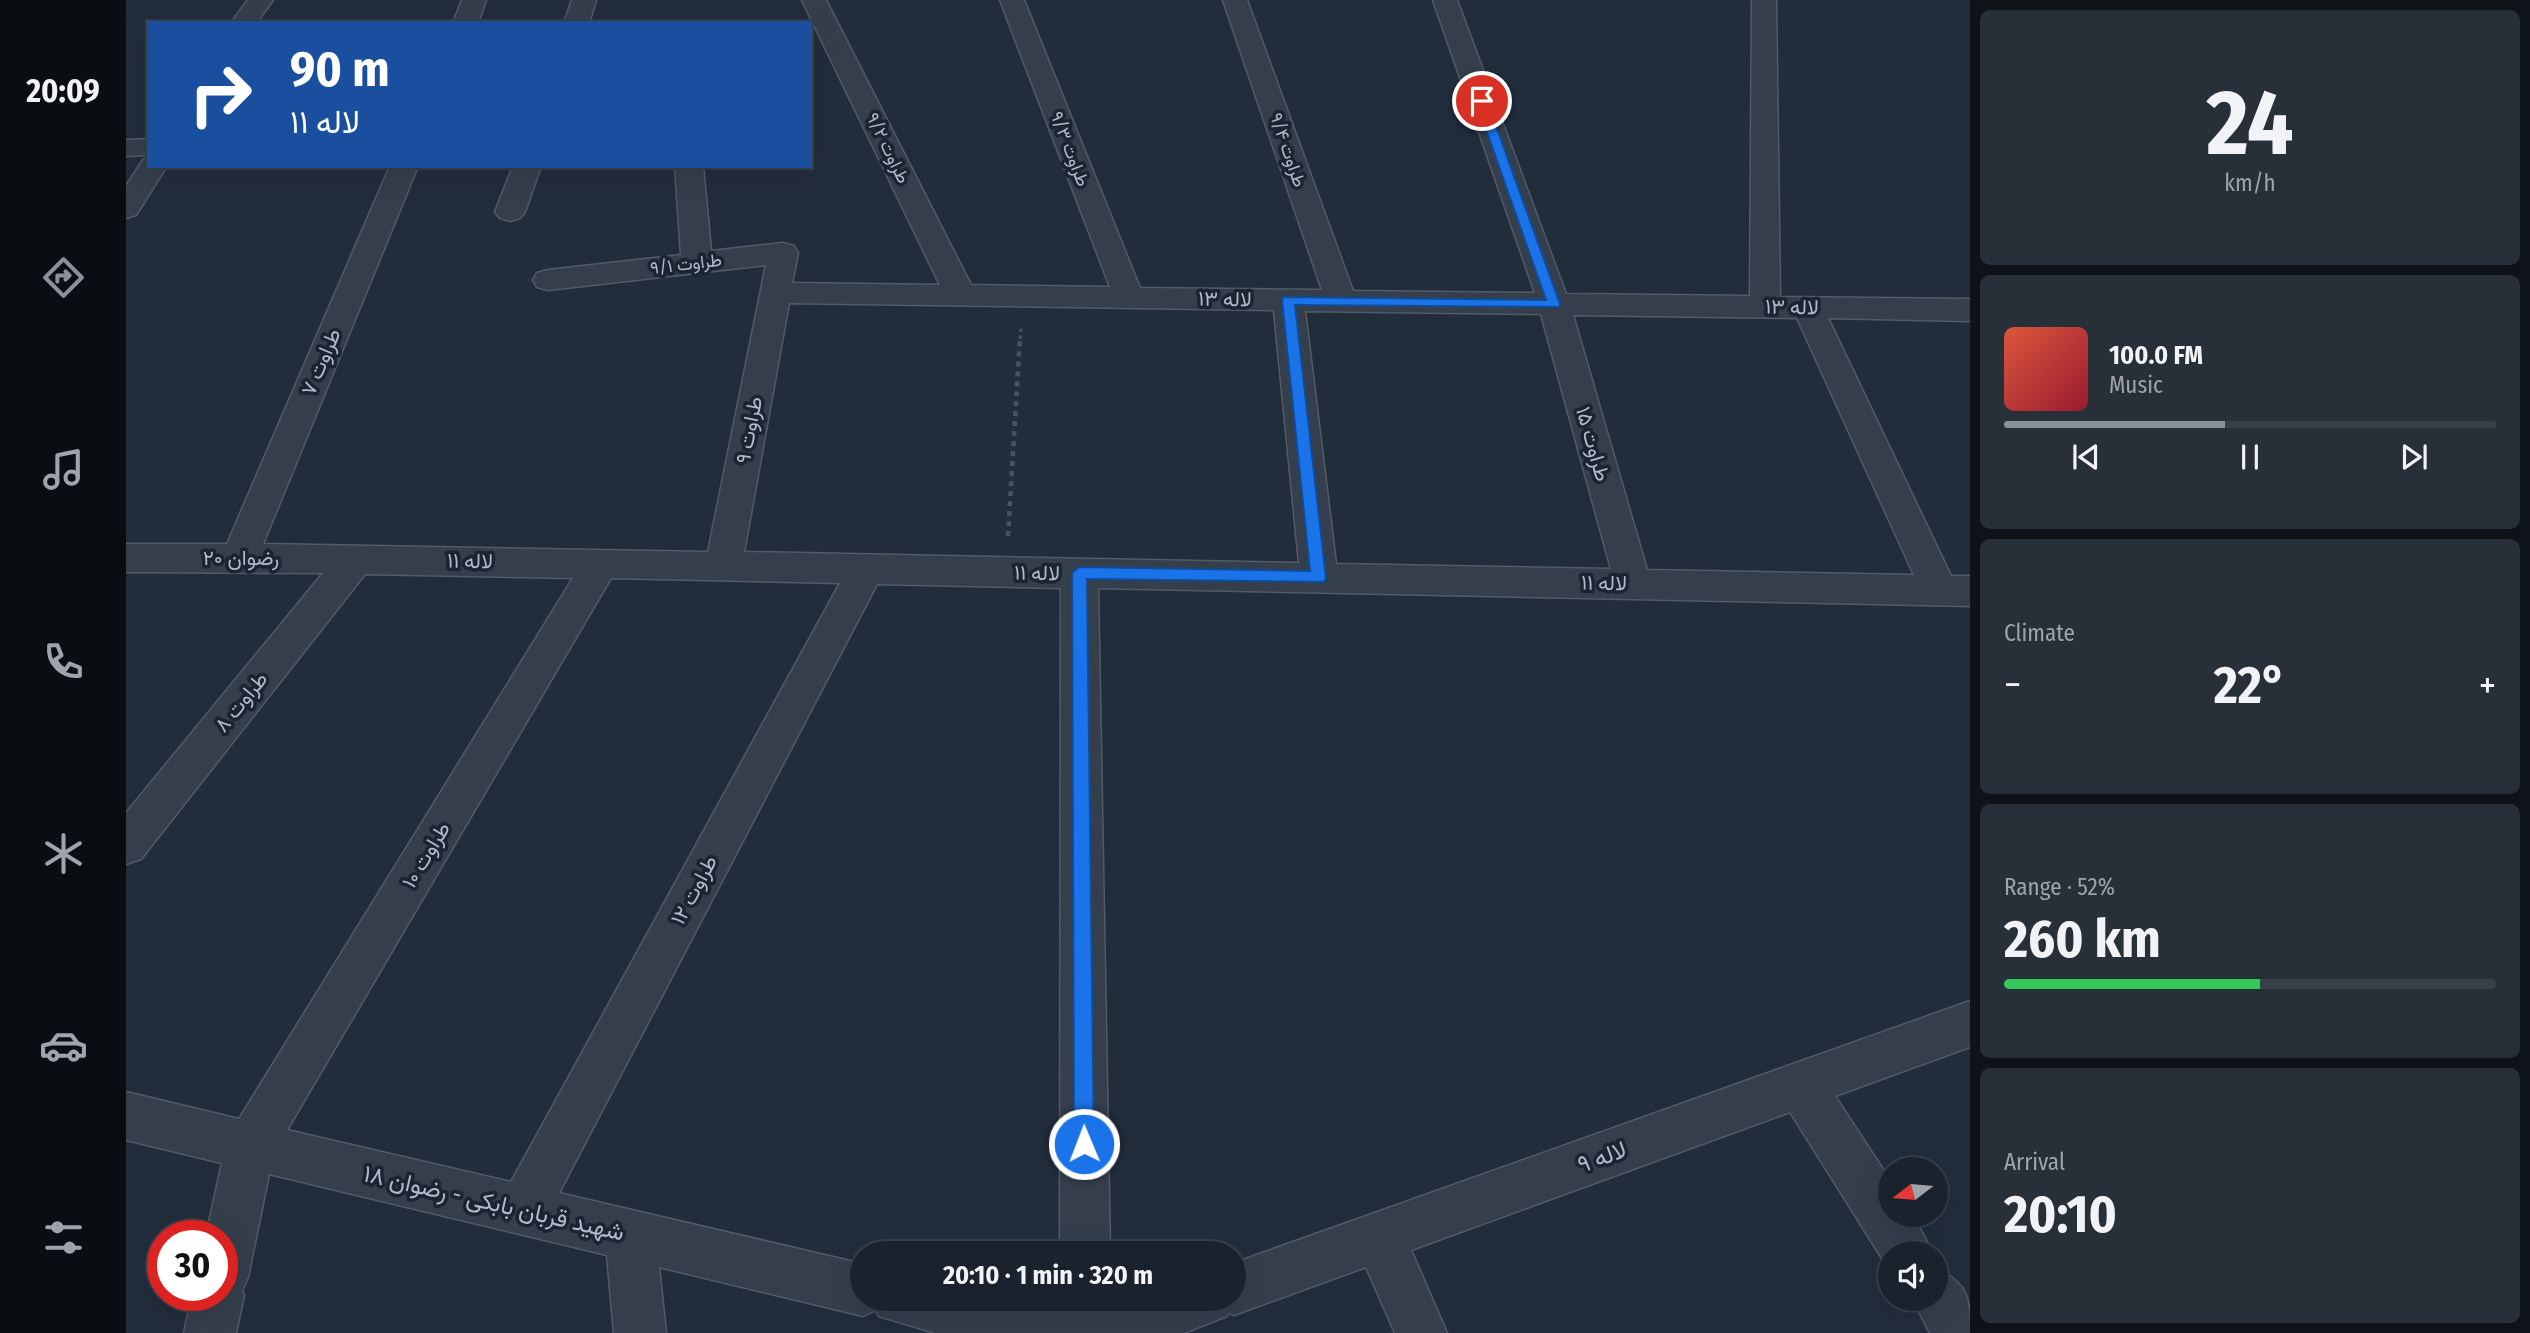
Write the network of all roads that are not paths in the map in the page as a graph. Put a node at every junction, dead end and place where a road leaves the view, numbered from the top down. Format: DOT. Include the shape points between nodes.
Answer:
graph roads {
  1 [pos="261,0"];
  2 [pos="474,0"];
  3 [pos="584,0"];
  4 [pos="814,0"];
  5 [pos="1012,0"];
  6 [pos="1235,0"];
  7 [pos="1445,0"];
  8 [pos="1764,0"];
  9 [pos="245,21"];
  10 [pos="465,21"];
  11 [pos="577,21"];
  12 [pos="147,147"];
  13 [pos="126,148"];
  14 [pos="152,168"];
  15 [pos="403,168"];
  16 [pos="526,168"];
  17 [pos="689,168"];
  18 [pos="126,209"];
  19 [pos="510,212"];
  20 [pos="697,263"];
  21 [pos="548,280"];
  22 [pos="774,293"];
  23 [pos="961,296"];
  24 [pos="1129,298"];
  25 [pos="1288,300"];
  26 [pos="1341,301"];
  27 [pos="1554,304"];
  28 [pos="1765,307"];
  29 [pos="1807,307"];
  30 [pos="1970,310"];
  31 [pos="126,558"];
  32 [pos="239,558"];
  33 [pos="356,559"];
  34 [pos="601,564"];
  35 [pos="723,566"];
  36 [pos="866,569"];
  37 [pos="1079,573"];
  38 [pos="1318,578"];
  39 [pos="1633,584"];
  40 [pos="1954,590"];
  41 [pos="126,845"];
  42 [pos="1970,1024"];
  43 [pos="1800,1085"];
  44 [pos="126,1116"];
  45 [pos="250,1146"];
  46 [pos="523,1210"];
  47 [pos="234,1220"];
  48 [pos="631,1236"];
  49 [pos="1379,1237"];
  50 [pos="1085,1241"];
  51 [pos="1901,1241"];
  52 [pos="1246,1285"];
  53 [pos="850,1287"];
  54 [pos="215,1311"];
  55 [pos="951,1311"];
  56 [pos="1085,1311"];
  57 [pos="1174,1311"];
  58 [pos="1946,1311"];
  59 [pos="210,1333"];
  60 [pos="640,1333"];
  61 [pos="1043,1333"];
  62 [pos="1086,1333"];
  63 [pos="1114,1333"];
  64 [pos="1421,1333"];
  65 [pos="1960,1333"];
  1 -- 9 [label="street"];
  2 -- 10 [label="street"];
  3 -- 11 [label="street"];
  4 -- 23 [label="street, طراوت ۹/۲"];
  5 -- 24 [label="street, طراوت ۹/۳"];
  6 -- 26 [label="street, طراوت ۹/۴"];
  7 -- 27 [label="street, طراوت ۱۵"];
  8 -- 28 [label="street"];
  12 -- 13 [label="street"];
  14 -- 18 [label="street"];
  15 -- 32 [label="street, طراوت ۷"];
  16 -- 19 [label="street"];
  17 -- 20 [label="street"];
  20 -- 21 [label="street, طراوت ۹/۱"];
  20 -- 22 [label="street, طراوت ۹/۱" via="783,253"];
  22 -- 23 [label="street, لاله ۱۳"];
  22 -- 35 [label="street, طراوت ۹"];
  23 -- 24 [label="street, لاله ۱۳"];
  24 -- 25 [label="street, لاله ۱۳"];
  25 -- 26 [label="street, لاله ۱۳"];
  25 -- 38 [label="street"];
  26 -- 27 [label="street, لاله ۱۳"];
  27 -- 28 [label="street, لاله ۱۳"];
  27 -- 39 [label="street, طراوت ۱۵"];
  28 -- 29 [label="street, لاله ۱۳"];
  29 -- 30 [label="street, لاله ۱۳"];
  29 -- 40 [label="street"];
  31 -- 32 [label="street, رضوان ۲۰"];
  32 -- 33 [label="street, رضوان ۲۰"];
  33 -- 34 [label="street, لاله ۱۱"];
  33 -- 41 [label="street, طراوت ۸"];
  34 -- 35 [label="street, لاله ۱۱"];
  34 -- 45 [label="street, طراوت ۱۰"];
  35 -- 36 [label="street, لاله ۱۱"];
  36 -- 37 [label="street, لاله ۱۱"];
  36 -- 46 [label="street, طراوت ۱۲"];
  37 -- 38 [label="street, لاله ۱۱"];
  37 -- 50 [label="street"];
  38 -- 39 [label="street, لاله ۱۱"];
  39 -- 40 [label="street, لاله ۱۱"];
  42 -- 43 [label="street, لاله ۹"];
  43 -- 49 [label="street, لاله ۹"];
  43 -- 51 [label="street"];
  44 -- 45 [label="street, شهید قربان بابکی - رضوان ۱۸"];
  45 -- 46 [label="street, شهید قربان بابکی - رضوان ۱۸"];
  45 -- 47 [label="street, طراوت ۱۰"];
  46 -- 48 [label="street, شهید قربان بابکی - رضوان ۱۸"];
  48 -- 53 [label="street, شهید قربان بابکی - رضوان ۱۸"];
  48 -- 60 [label="street"];
  49 -- 52 [label="street, لاله ۹"];
  49 -- 64 [label="street"];
  54 -- 59 [label="street"];
  55 -- 61 [label="street"];
  56 -- 62 [label="street"];
  57 -- 63 [label="street"];
  58 -- 65 [label="street"];
}
